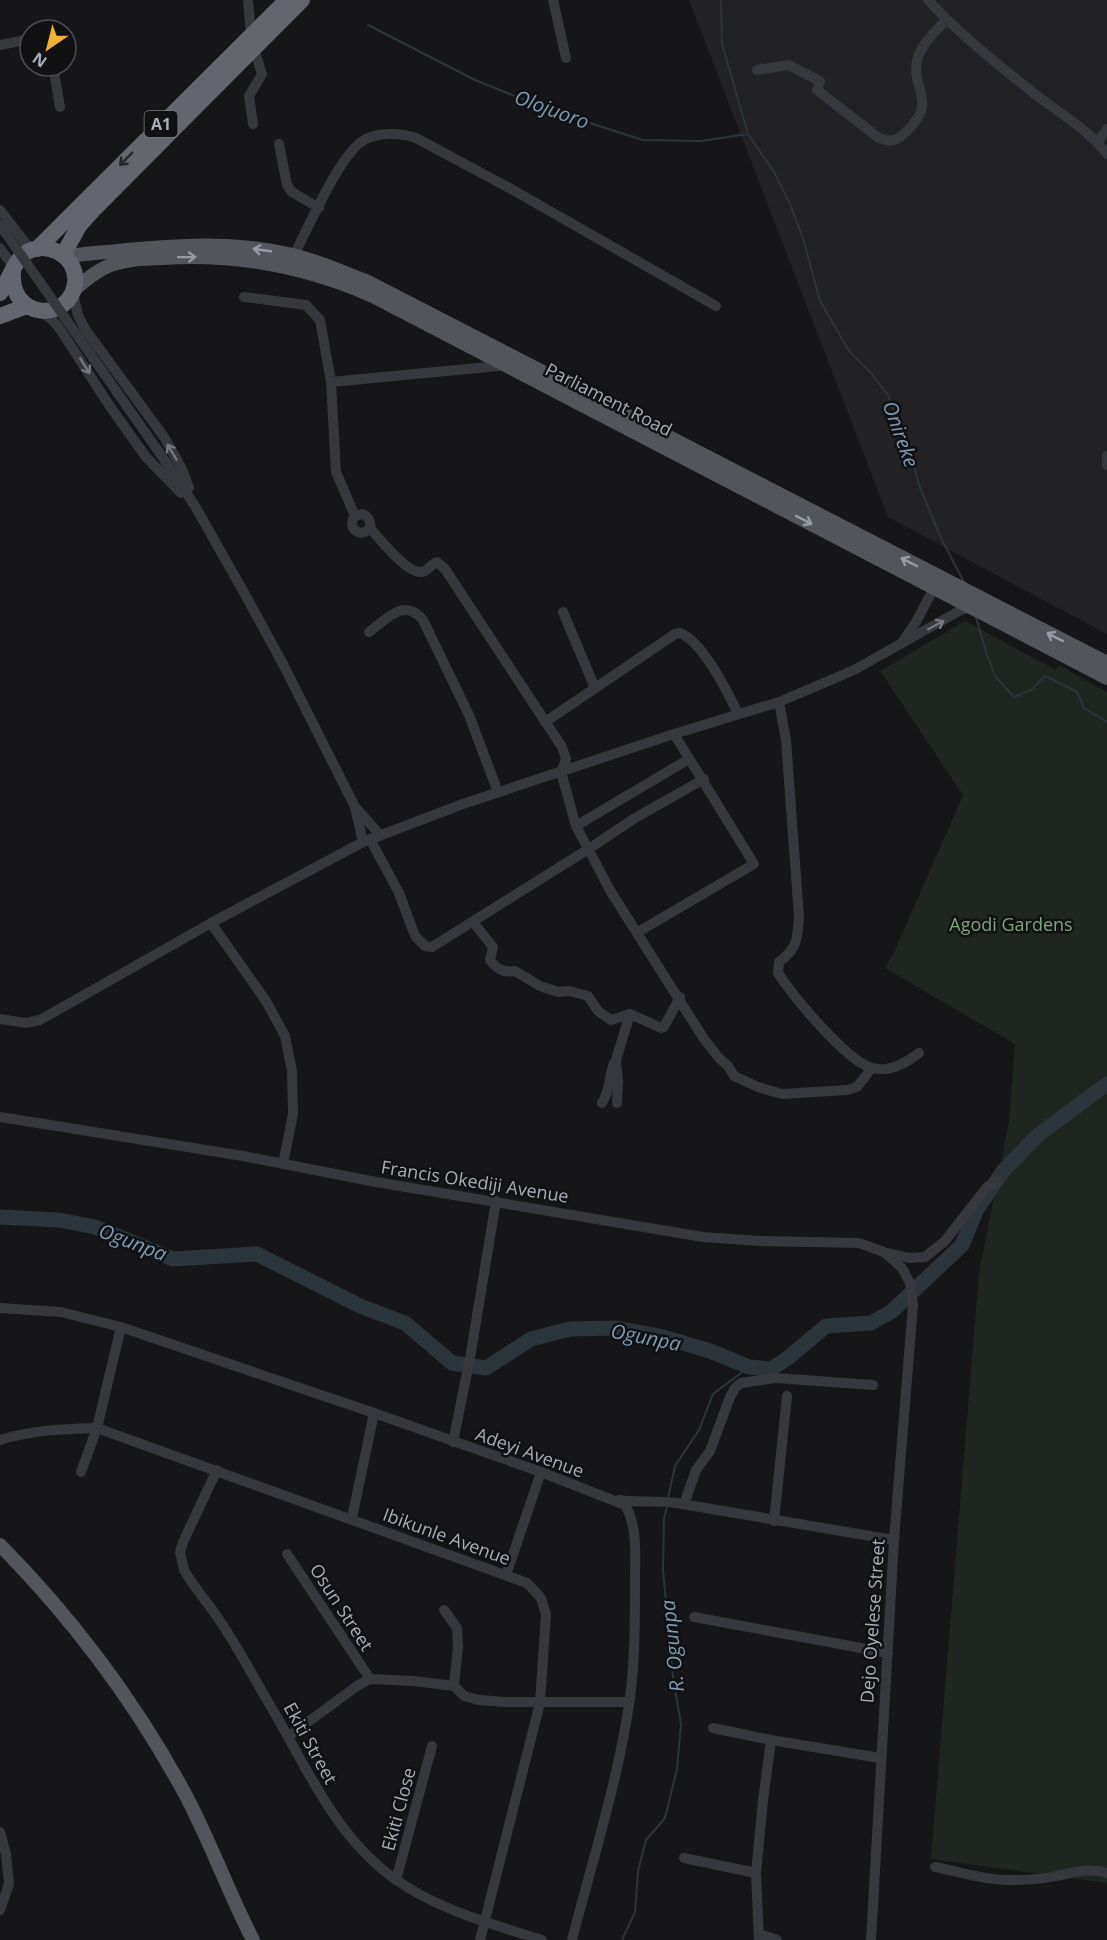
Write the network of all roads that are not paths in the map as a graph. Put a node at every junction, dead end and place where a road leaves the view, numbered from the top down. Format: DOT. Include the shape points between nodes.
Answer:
graph roads {
  1 [pos="248,0"];
  2 [pos="287,0"];
  3 [pos="302,0"];
  4 [pos="553,0"];
  5 [pos="928,0"];
  6 [pos="946,20"];
  7 [pos="18,41"];
  8 [pos="255,42"];
  9 [pos="0,45"];
  10 [pos="566,58"];
  11 [pos="757,70"];
  12 [pos="55,78"];
  13 [pos="60,107"];
  14 [pos="253,124"];
  15 [pos="1107,129"];
  16 [pos="1098,142"];
  17 [pos="279,144"];
  18 [pos="1107,154"];
  19 [pos="319,208"];
  20 [pos="0,210"];
  21 [pos="0,225"];
  22 [pos="0,248"];
  23 [pos="34,249"];
  24 [pos="64,255"];
  25 [pos="294,255"];
  26 [pos="14,270"];
  27 [pos="73,292"];
  28 [pos="0,293"];
  29 [pos="244,297"];
  30 [pos="716,306"];
  31 [pos="30,308"];
  32 [pos="0,316"];
  33 [pos="511,363"];
  34 [pos="331,382"];
  35 [pos="1107,456"];
  36 [pos="1107,465"];
  37 [pos="195,506"];
  38 [pos="937,582"];
  39 [pos="970,601"];
  40 [pos="563,612"];
  41 [pos="369,632"];
  42 [pos="901,644"];
  43 [pos="1107,663"];
  44 [pos="1107,678"];
  45 [pos="595,688"];
  46 [pos="780,702"];
  47 [pos="738,714"];
  48 [pos="545,722"];
  49 [pos="674,734"];
  50 [pos="689,759"];
  51 [pos="561,772"];
  52 [pos="704,779"];
  53 [pos="498,792"];
  54 [pos="355,807"];
  55 [pos="576,826"];
  56 [pos="371,839"];
  57 [pos="587,850"];
  58 [pos="211,922"];
  59 [pos="473,922"];
  60 [pos="638,932"];
  61 [pos="680,997"];
  62 [pos="630,1014"];
  63 [pos="0,1019"];
  64 [pos="919,1053"];
  65 [pos="616,1060"];
  66 [pos="872,1068"];
  67 [pos="602,1103"];
  68 [pos="617,1103"];
  69 [pos="0,1117"];
  70 [pos="283,1164"];
  71 [pos="997,1180"];
  72 [pos="496,1201"];
  73 [pos="884,1252"];
  74 [pos="913,1305"];
  75 [pos="0,1308"];
  76 [pos="121,1327"];
  77 [pos="873,1385"];
  78 [pos="787,1396"];
  79 [pos="374,1413"];
  80 [pos="97,1428"];
  81 [pos="0,1440"];
  82 [pos="453,1442"];
  83 [pos="217,1470"];
  84 [pos="81,1472"];
  85 [pos="541,1472"];
  86 [pos="608,1498"];
  87 [pos="680,1504"];
  88 [pos="352,1518"];
  89 [pos="774,1521"];
  90 [pos="894,1540"];
  91 [pos="0,1545"];
  92 [pos="287,1554"];
  93 [pos="506,1575"];
  94 [pos="444,1610"];
  95 [pos="694,1617"];
  96 [pos="888,1653"];
  97 [pos="370,1679"];
  98 [pos="454,1686"];
  99 [pos="629,1702"];
  100 [pos="540,1703"];
  101 [pos="713,1728"];
  102 [pos="289,1736"];
  103 [pos="771,1740"];
  104 [pos="432,1746"];
  105 [pos="880,1758"];
  106 [pos="0,1832"];
  107 [pos="684,1858"];
  108 [pos="935,1867"];
  109 [pos="756,1873"];
  110 [pos="1107,1873"];
  111 [pos="396,1880"];
  112 [pos="0,1910"];
  113 [pos="243,1920"];
  114 [pos="486,1922"];
  115 [pos="759,1937"];
  116 [pos="243,1940"];
  117 [pos="254,1940"];
  118 [pos="480,1940"];
  119 [pos="542,1940"];
  120 [pos="572,1940"];
  121 [pos="777,1940"];
  122 [pos="871,1940"];
  1 -- 8 [label="street"];
  2 -- 8 [label="highway, A1"];
  3 -- 8 [label="highway, A1"];
  4 -- 10 [label="street"];
  5 -- 6 [label="street"];
  6 -- 11 [label="street" via="929,38 915,70 922,109 898,138 889,141 879,138 817,90 820,81 797,68 788,65"];
  6 -- 16 [label="street"];
  7 -- 9 [label="street"];
  8 -- 14 [label="street" via="262,74 249,96"];
  8 -- 23 [label="highway, A1, one-way"];
  8 -- 24 [label="highway, A1" via="83,221"];
  12 -- 13 [label="street"];
  15 -- 16 [label="street"];
  16 -- 18 [label="street"];
  17 -- 19 [label="street" via="287,185"];
  19 -- 25 [label="street"];
  19 -- 30 [label="street" via="355,147 366,139 405,134 513,190"];
  20 -- 23 [label="street"];
  21 -- 37 [label="street, bridge"];
  22 -- 26 [label="street"];
  23 -- 24 [label="highway" via="46,248"];
  23 -- 26 [label="highway" via="21,257"];
  25 -- 24 [label="main road, Parliament Road, one-way" via="182,245"];
  24 -- 27 [label="highway" via="75,272"];
  25 -- 33 [label="main road, Parliament Road" via="366,281"];
  26 -- 28 [label="highway"];
  26 -- 31 [label="highway" via="15,292"];
  27 -- 31 [label="highway" via="56,309"];
  27 -- 33 [label="main road, Parliament Road, one-way" via="97,272 132,260 212,256 276,264 342,283"];
  37 -- 27 [label="street, one-way" via="175,455 85,329"];
  29 -- 34 [label="street" via="306,305 314,312 320,320"];
  31 -- 32 [label="highway"];
  31 -- 37 [label="street, one-way" via="58,326 146,457"];
  33 -- 34 [label="street"];
  33 -- 38 [label="main road, Parliament Road"];
  34 -- 48 [label="street" via="336,472 355,516 367,516 370,528 397,558 417,572 437,562 443,566"];
  35 -- 36 [label="street"];
  37 -- 54 [label="street" via="253,608"];
  38 -- 39 [label="main road, Parliament Road"];
  38 -- 42 [label="street"];
  42 -- 39 [label="street, one-way" via="968,608"];
  43 -- 39 [label="main road, Parliament Road, one-way"];
  39 -- 44 [label="main road, Parliament Road"];
  40 -- 45 [label="street"];
  41 -- 53 [label="street" via="401,609 409,609 423,620 469,715"];
  42 -- 46 [label="street" via="854,670"];
  45 -- 47 [label="street" via="680,633 708,660"];
  45 -- 48 [label="street"];
  46 -- 47 [label="street"];
  46 -- 66 [label="street" via="799,917 797,943 779,962 778,973 792,995 826,1032"];
  47 -- 49 [label="street"];
  48 -- 51 [label="street" via="566,759"];
  49 -- 50 [label="street"];
  49 -- 51 [label="street"];
  50 -- 52 [label="street"];
  50 -- 55 [label="street"];
  51 -- 53 [label="street"];
  51 -- 55 [label="street"];
  52 -- 57 [label="street"];
  52 -- 60 [label="street" via="754,864"];
  53 -- 56 [label="street"];
  54 -- 56 [label="street"];
  54 -- 56 [label="street"];
  55 -- 57 [label="street"];
  56 -- 58 [label="street"];
  56 -- 59 [label="street" via="419,942 432,947"];
  57 -- 59 [label="street"];
  57 -- 60 [label="street"];
  58 -- 63 [label="street" via="40,1020 26,1023"];
  58 -- 70 [label="street" via="266,1001 285,1036 292,1071 293,1114"];
  59 -- 62 [label="street" via="493,947 490,960 497,969 515,971 558,992 588,996 598,1011 611,1020"];
  60 -- 61 [label="street"];
  61 -- 62 [label="street" via="661,1028"];
  61 -- 66 [label="street" via="704,1039 734,1076 758,1087 782,1094 847,1090 857,1087"];
  62 -- 65 [label="street"];
  64 -- 66 [label="street" via="907,1063 889,1069"];
  65 -- 67 [label="street"];
  65 -- 68 [label="street"];
  69 -- 70 [label="street, Francis Okediji Avenue"];
  70 -- 72 [label="street, Francis Okediji Avenue"];
  71 -- 73 [label="street" via="987,1187 945,1241 925,1257"];
  72 -- 73 [label="street, Francis Okediji Avenue" via="703,1237 859,1244"];
  72 -- 82 [label="street"];
  73 -- 74 [label="street, Francis Okediji Avenue" via="902,1268 910,1283"];
  74 -- 90 [label="street, Dejo Oyelese Street"];
  75 -- 76 [label="street, Adeyi Avenue" via="61,1312"];
  76 -- 79 [label="street, Adeyi Avenue"];
  76 -- 80 [label="street"];
  77 -- 87 [label="street" via="775,1378 741,1383 729,1397 710,1451"];
  78 -- 89 [label="street"];
  79 -- 82 [label="street, Adeyi Avenue"];
  79 -- 88 [label="street"];
  80 -- 81 [label="street, Ibikunle Avenue" via="21,1433"];
  80 -- 83 [label="street, Ibikunle Avenue"];
  80 -- 84 [label="street"];
  82 -- 85 [label="street, Adeyi Avenue"];
  83 -- 88 [label="street, Ibikunle Avenue"];
  83 -- 102 [label="street, Ekiti Street" via="183,1542 180,1561"];
  85 -- 86 [label="street, Adeyi Avenue"];
  85 -- 93 [label="street"];
  86 -- 87 [label="street"];
  86 -- 99 [label="street, Adeyi Avenue" via="625,1505 633,1524 635,1630"];
  87 -- 89 [label="street"];
  88 -- 93 [label="street, Ibikunle Avenue"];
  89 -- 90 [label="street"];
  90 -- 96 [label="street, Dejo Oyelese Street"];
  91 -- 113 [label="main road" via="86,1641 147,1729 184,1793"];
  92 -- 97 [label="street, Osun Street"];
  93 -- 100 [label="street, Ibikunle Avenue" via="527,1583 541,1598 546,1614"];
  94 -- 98 [label="street" via="457,1628"];
  95 -- 96 [label="street"];
  96 -- 105 [label="street, Dejo Oyelese Street"];
  97 -- 98 [label="street"];
  97 -- 102 [label="street"];
  98 -- 100 [label="street" via="464,1696 479,1700"];
  99 -- 100 [label="street"];
  99 -- 120 [label="street, Adeyi Avenue" via="618,1763"];
  100 -- 114 [label="street, Ibikunle Avenue"];
  101 -- 103 [label="street"];
  102 -- 111 [label="street, Ekiti Street" via="344,1830"];
  103 -- 105 [label="street"];
  103 -- 109 [label="street"];
  104 -- 111 [label="street, Ekiti Close"];
  105 -- 122 [label="street, Dejo Oyelese Street"];
  106 -- 112 [label="street" via="9,1884"];
  107 -- 109 [label="street"];
  108 -- 110 [label="street" via="1011,1881 1080,1870"];
  109 -- 115 [label="street"];
  111 -- 114 [label="street, Ekiti Street" via="438,1904"];
  113 -- 116 [label="main road"];
  113 -- 117 [label="main road"];
  114 -- 118 [label="street, Ibikunle Avenue"];
  114 -- 119 [label="street, Ekiti Street"];
  115 -- 121 [label="street"];
}
